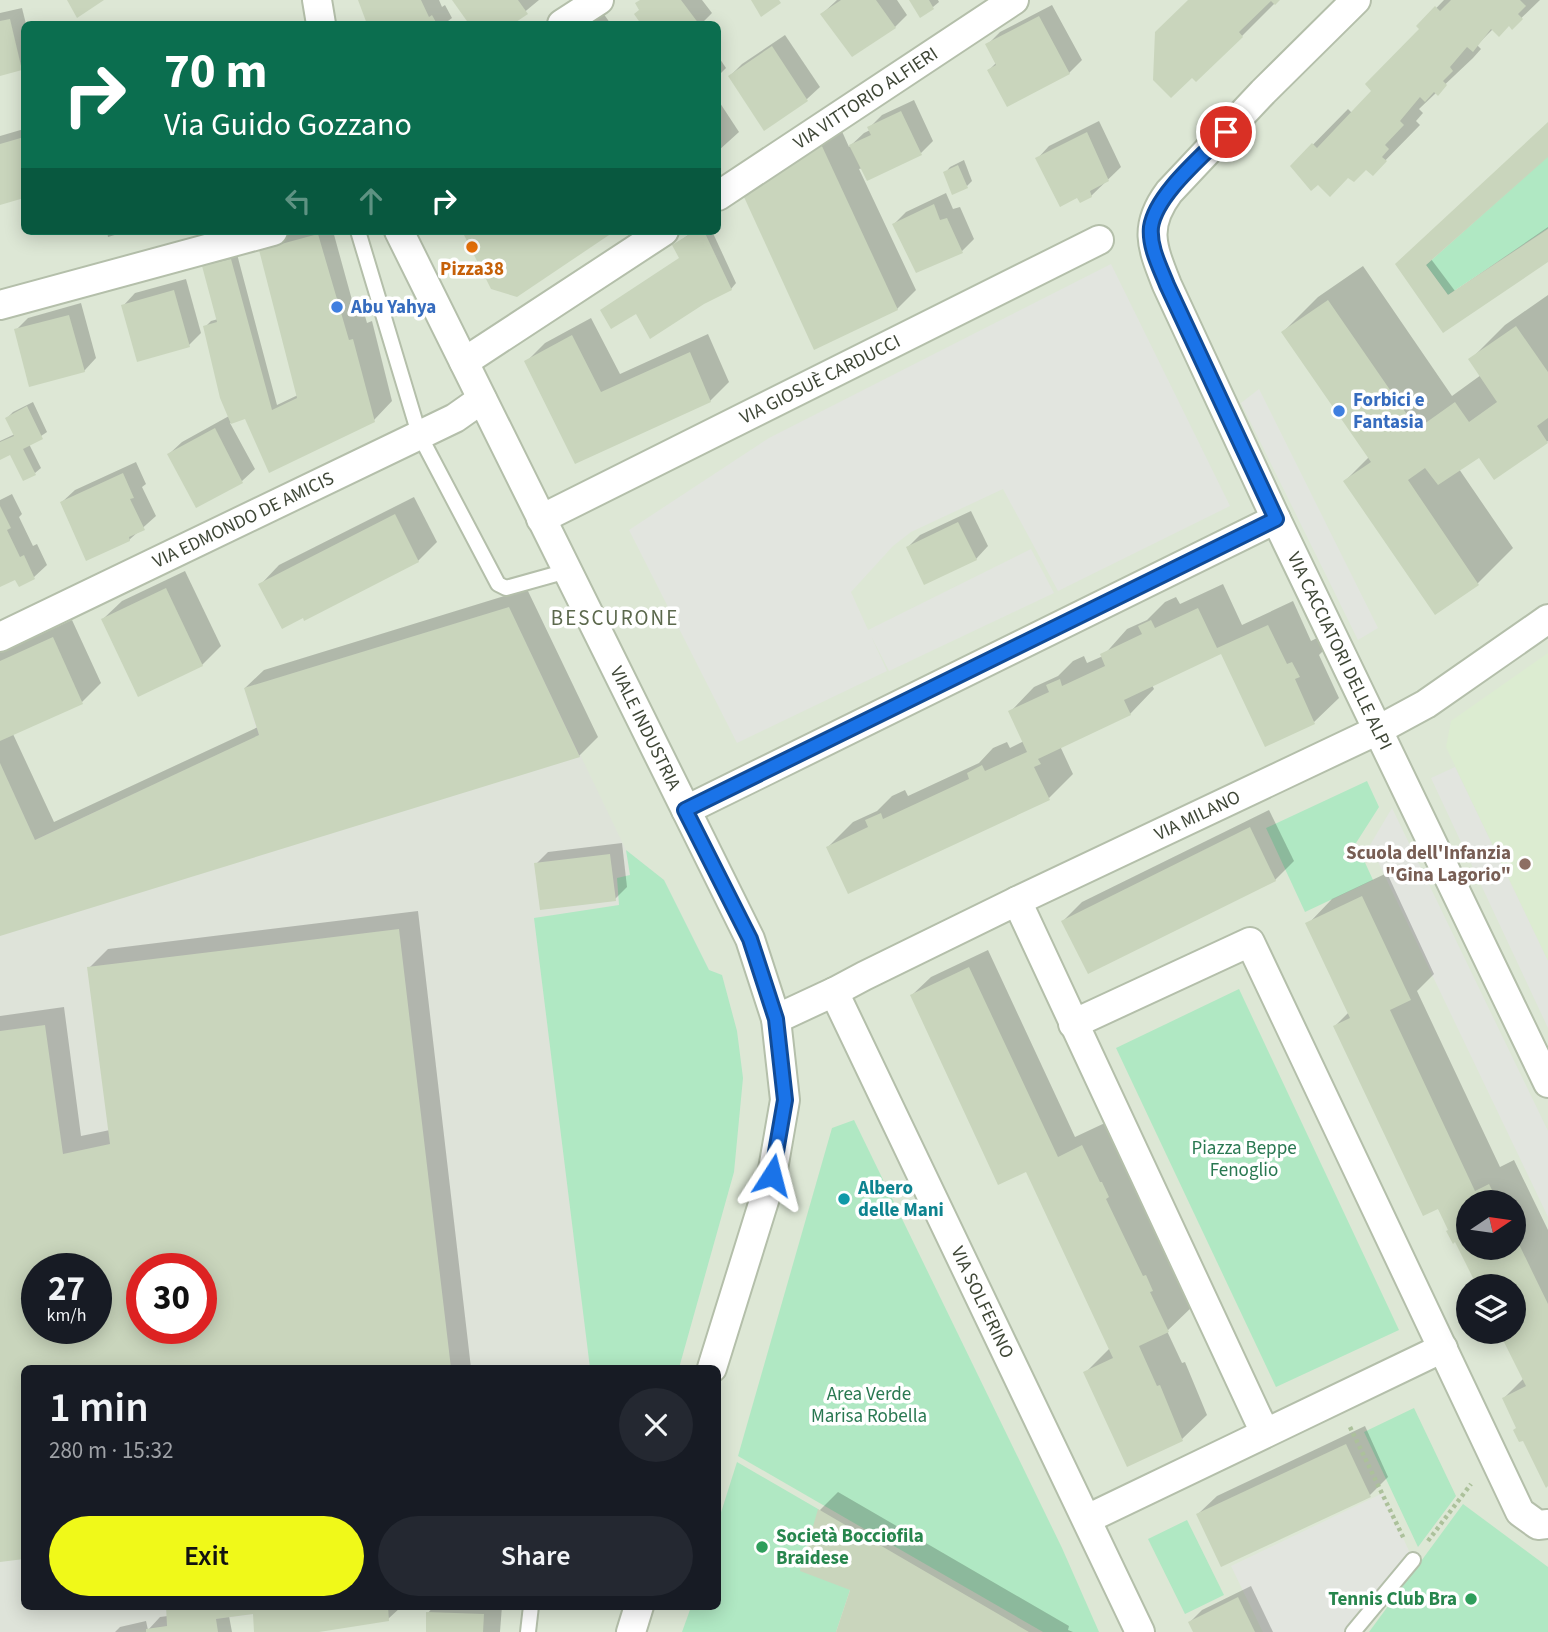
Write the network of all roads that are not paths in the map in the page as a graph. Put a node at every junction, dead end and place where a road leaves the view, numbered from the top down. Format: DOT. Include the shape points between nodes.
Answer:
graph roads {
  1 [pos="317,0"];
  2 [pos="599,0"];
  3 [pos="1014,0"];
  4 [pos="1356,0"];
  5 [pos="320,21"];
  6 [pos="567,21"];
  7 [pos="721,194"];
  8 [pos="257,235"];
  9 [pos="359,235"];
  10 [pos="401,235"];
  11 [pos="658,235"];
  12 [pos="1099,240"];
  13 [pos="0,304"];
  14 [pos="464,362"];
  15 [pos="482,399"];
  16 [pos="419,434"];
  17 [pos="541,519"];
  18 [pos="1276,519"];
  19 [pos="567,571"];
  20 [pos="1548,619"];
  21 [pos="0,636"];
  22 [pos="1378,730"];
  23 [pos="685,810"];
  24 [pos="1017,901"];
  25 [pos="834,992"];
  26 [pos="776,1019"];
  27 [pos="1073,1024"];
  28 [pos="1548,1083"];
  29 [pos="1443,1348"];
  30 [pos="713,1365"];
  31 [pos="1265,1433"];
  32 [pos="1087,1519"];
  33 [pos="1548,1524"];
  34 [pos="1413,1560"];
  35 [pos="531,1610"];
  36 [pos="638,1610"];
  37 [pos="528,1632"];
  38 [pos="631,1632"];
  39 [pos="1140,1632"];
  40 [pos="1353,1632"];
  1 -- 5 [label="street"];
  2 -- 6 [label="street"];
  3 -- 7 [label="street, VIA VITTORIO ALFIERI"];
  4 -- 18 [label="street, VIA CACCIATORI DELLE ALPI" via="1169,192 1151,227 1153,250 1167,285"];
  8 -- 13 [label="street"];
  9 -- 16 [label="lane"];
  10 -- 14 [label="street, VIALE INDUSTRIA"];
  11 -- 14 [label="street"];
  12 -- 17 [label="street, VIA GIOSUÈ CARDUCCI"];
  14 -- 15 [label="street, VIALE INDUSTRIA"];
  15 -- 16 [label="street, VIA EDMONDO DE AMICIS"];
  15 -- 17 [label="street, VIALE INDUSTRIA"];
  16 -- 19 [label="lane" via="498,583 506,588"];
  16 -- 21 [label="street, VIA EDMONDO DE AMICIS"];
  17 -- 19 [label="street, VIALE INDUSTRIA"];
  18 -- 22 [label="street, VIA CACCIATORI DELLE ALPI"];
  18 -- 23 [label="street"];
  19 -- 23 [label="street, VIALE INDUSTRIA"];
  20 -- 22 [label="street, VIA MILANO" via="1426,704"];
  22 -- 24 [label="street, VIA MILANO"];
  22 -- 28 [label="street, VIA CACCIATORI DELLE ALPI"];
  23 -- 26 [label="street, VIALE INDUSTRIA" via="750,939"];
  24 -- 25 [label="street, VIA MILANO"];
  24 -- 27 [label="street"];
  25 -- 26 [label="street"];
  25 -- 32 [label="street, VIA SOLFERINO"];
  26 -- 30 [label="street, VIALE INDUSTRIA" via="785,1100 772,1175"];
  27 -- 29 [label="street" via="1250,942"];
  27 -- 31 [label="street"];
  29 -- 31 [label="street"];
  29 -- 33 [label="street" via="1520,1511 1538,1525"];
  31 -- 32 [label="street"];
  32 -- 39 [label="street, VIA SOLFERINO"];
  34 -- 40 [label="lane"];
  35 -- 37 [label="lane"];
  36 -- 38 [label="street"];
}
